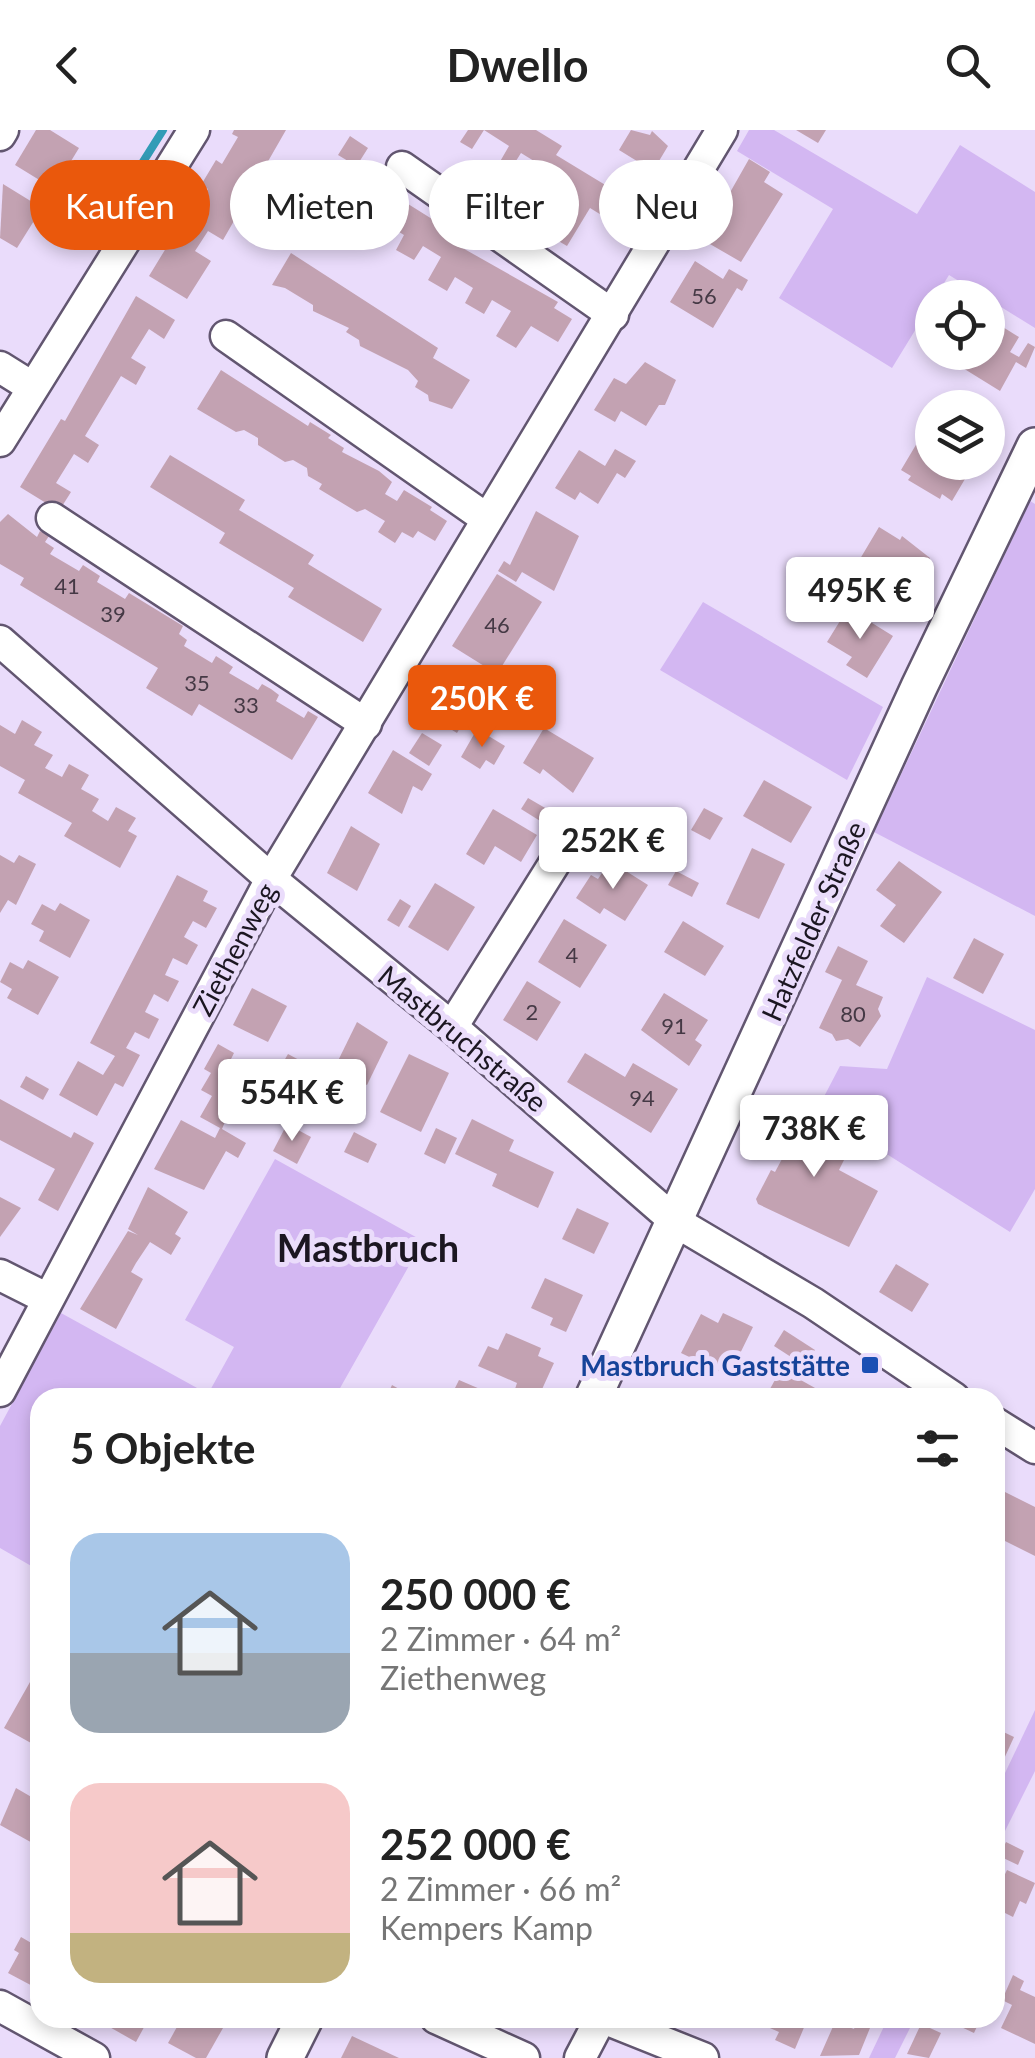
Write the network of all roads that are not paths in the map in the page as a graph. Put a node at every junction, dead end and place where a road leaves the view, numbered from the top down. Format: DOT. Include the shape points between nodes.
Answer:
graph roads {
  1 [pos="194,130"];
  2 [pos="722,130"];
  3 [pos="409,172"];
  4 [pos="613,315"];
  5 [pos="226,336"];
  6 [pos="0,367"];
  7 [pos="32,387"];
  8 [pos="0,441"];
  9 [pos="1035,446"];
  10 [pos="52,518"];
  11 [pos="488,519"];
  12 [pos="0,640"];
  13 [pos="366,724"];
  14 [pos="569,840"];
  15 [pos="271,878"];
  16 [pos="452,1027"];
  17 [pos="676,1222"];
  18 [pos="0,1275"];
  19 [pos="46,1298"];
  20 [pos="598,1388"];
  21 [pos="939,1388"];
  22 [pos="0,1391"];
  23 [pos="1005,1430"];
  24 [pos="1035,1448"];
  25 [pos="0,2006"];
  26 [pos="30,2023"];
  27 [pos="40,2028"];
  28 [pos="300,2028"];
  29 [pos="458,2028"];
  30 [pos="596,2028"];
  31 [pos="627,2028"];
  32 [pos="94,2058"];
  33 [pos="285,2058"];
  34 [pos="524,2058"];
  35 [pos="580,2058"];
  36 [pos="703,2058"];
  1 -- 7 [label="street"];
  2 -- 4 [label="street, Ziethenweg"];
  3 -- 4 [label="street"];
  4 -- 11 [label="street, Ziethenweg"];
  5 -- 11 [label="street"];
  6 -- 7 [label="street"];
  7 -- 8 [label="street"];
  9 -- 17 [label="street, Hatzfelder Straße"];
  10 -- 13 [label="street"];
  11 -- 13 [label="street, Ziethenweg"];
  12 -- 15 [label="street, Mastbruchstraße"];
  13 -- 15 [label="street, Ziethenweg"];
  14 -- 16 [label="street"];
  15 -- 16 [label="street, Mastbruchstraße"];
  15 -- 19 [label="street, Ziethenweg"];
  16 -- 17 [label="street, Mastbruchstraße"];
  17 -- 20 [label="street, Hatzfelder Straße"];
  17 -- 21 [label="street, Mastbruchstraße"];
  18 -- 19 [label="street"];
  19 -- 22 [label="street, Ziethenweg"];
  23 -- 24 [label="street"];
  25 -- 26 [label="street"];
  27 -- 32 [label="street"];
  28 -- 33 [label="street"];
  29 -- 34 [label="street"];
  30 -- 35 [label="street"];
  31 -- 36 [label="street"];
}
